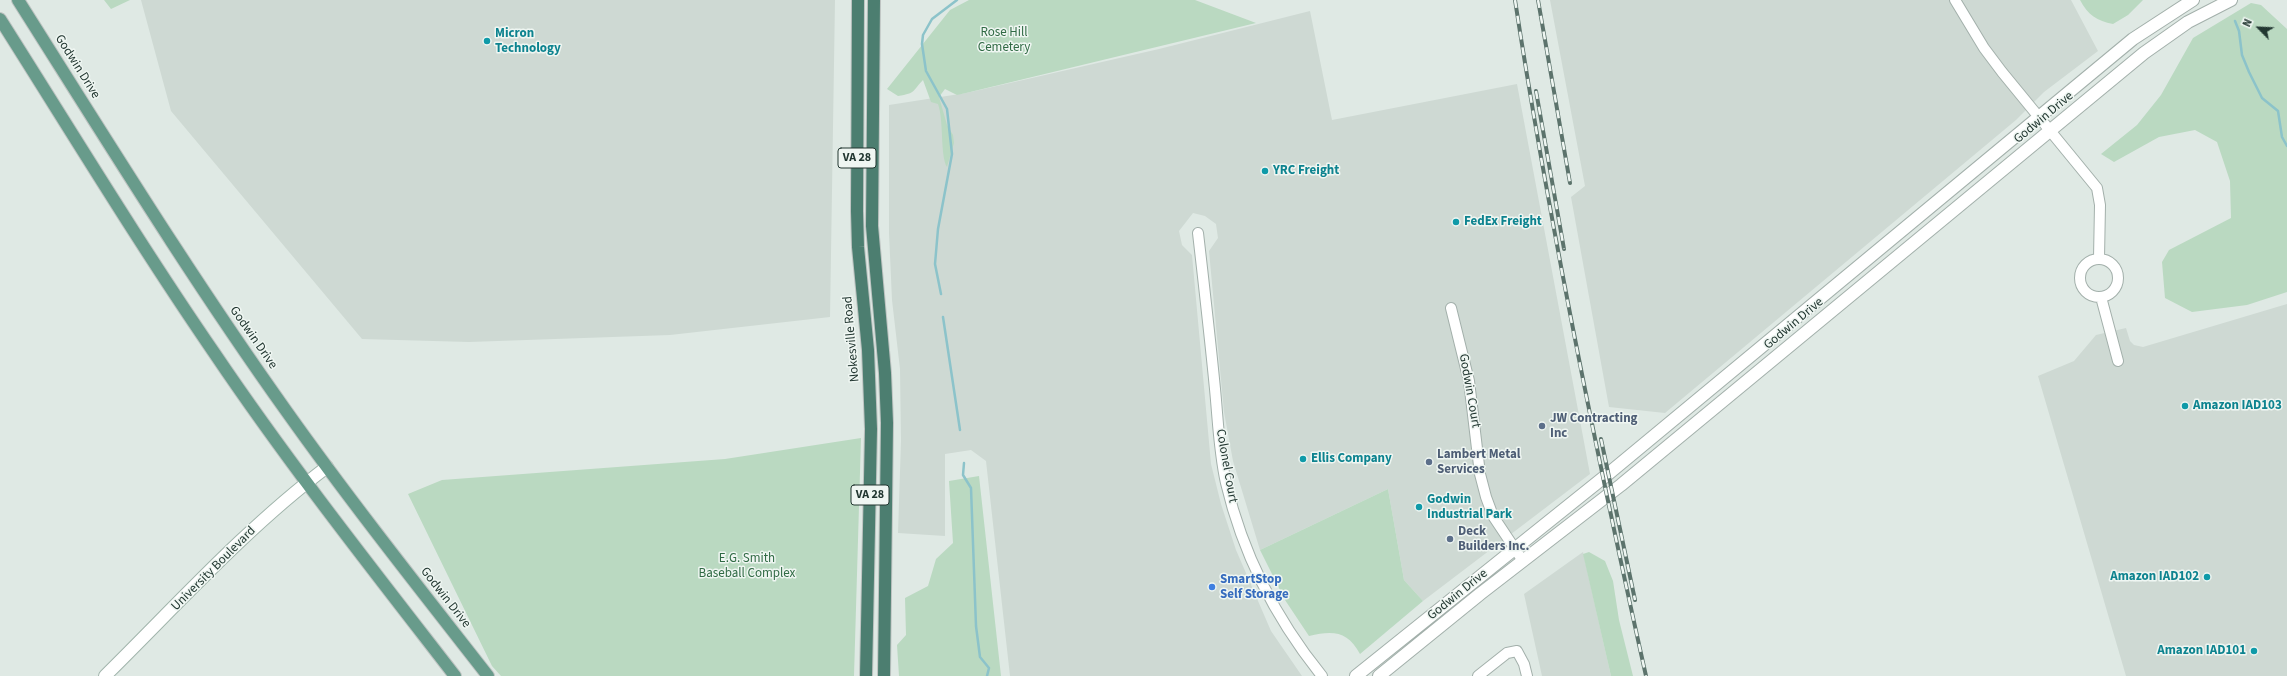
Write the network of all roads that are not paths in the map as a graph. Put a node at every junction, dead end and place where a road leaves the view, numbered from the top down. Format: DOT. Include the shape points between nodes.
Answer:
graph roads {
  1 [pos="18,0"];
  2 [pos="858,0"];
  3 [pos="874,0"];
  4 [pos="1955,0"];
  5 [pos="2193,0"];
  6 [pos="2231,0"];
  7 [pos="0,19"];
  8 [pos="2040,117"];
  9 [pos="2051,130"];
  10 [pos="1198,232"];
  11 [pos="2099,258"];
  12 [pos="2102,297"];
  13 [pos="1451,308"];
  14 [pos="2118,361"];
  15 [pos="327,467"];
  16 [pos="307,482"];
  17 [pos="1513,548"];
  18 [pos="1522,561"];
  19 [pos="105,676"];
  20 [pos="455,676"];
  21 [pos="488,676"];
  22 [pos="866,676"];
  23 [pos="884,676"];
  24 [pos="1322,676"];
  25 [pos="1356,676"];
  26 [pos="1379,676"];
  27 [pos="1478,676"];
  28 [pos="1527,676"];
  1 -- 15 [label="main road, Godwin Drive" via="179,254"];
  2 -- 22 [label="highway, Nokesville Road / VA 28" via="857,218 868,350 871,429"];
  3 -- 23 [label="highway, VA 28" via="872,226 887,424"];
  4 -- 8 [label="street" via="1984,48"];
  5 -- 8 [label="street, Godwin Drive" via="2133,39"];
  6 -- 9 [label="street, Godwin Drive" via="2170,33"];
  7 -- 16 [label="main road" via="170,287"];
  8 -- 9 [label="street"];
  8 -- 17 [label="street, Godwin Drive" via="1620,465"];
  9 -- 11 [label="street" via="2097,188 2100,205"];
  9 -- 18 [label="street, Godwin Drive" via="1616,489"];
  10 -- 24 [label="street, Colonel Court" via="1222,460 1237,521 1245,546 1271,603"];
  11 -- 12 [label="street" via="2115,266 2119,279 2113,291"];
  11 -- 12 [label="street" via="2088,262 2080,278 2089,294"];
  12 -- 14 [label="street"];
  13 -- 17 [label="street, Godwin Court" via="1469,381 1480,474 1493,516"];
  15 -- 16 [label="street, University Boulevard"];
  15 -- 21 [label="main road, Godwin Drive"];
  16 -- 19 [label="street, University Boulevard" via="252,530"];
  16 -- 20 [label="main road"];
  17 -- 18 [label="street, Godwin Court"];
  17 -- 25 [label="street, Godwin Drive"];
  18 -- 26 [label="street, Godwin Drive"];
  27 -- 28 [label="street" via="1507,653 1517,651"];
}
